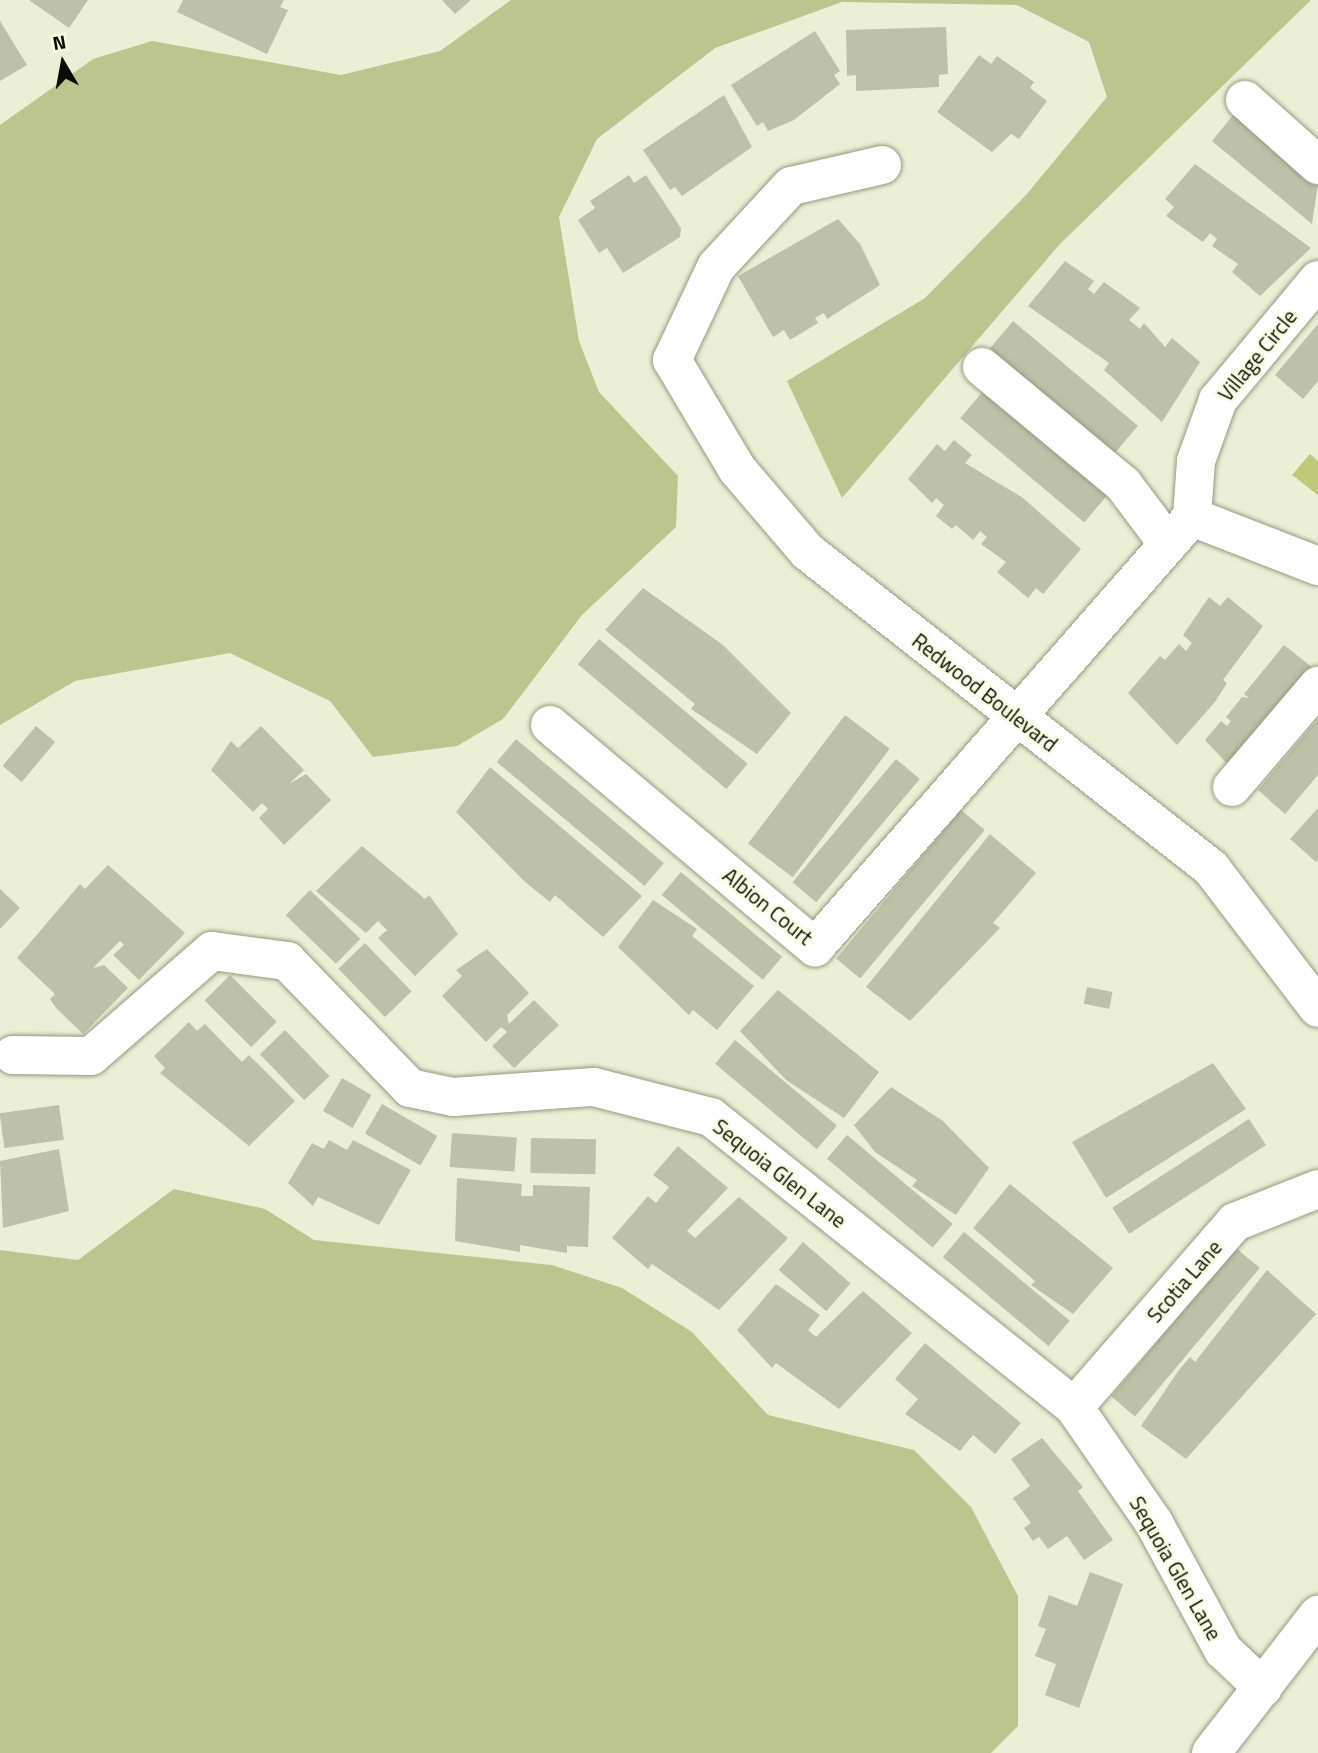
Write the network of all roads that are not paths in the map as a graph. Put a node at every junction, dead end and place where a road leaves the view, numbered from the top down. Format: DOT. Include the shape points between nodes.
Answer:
graph roads {
  1 [pos="1245,100"];
  2 [pos="882,165"];
  3 [pos="1318,165"];
  4 [pos="1318,280"];
  5 [pos="982,367"];
  6 [pos="1180,531"];
  7 [pos="1318,566"];
  8 [pos="1318,686"];
  9 [pos="1015,716"];
  10 [pos="550,725"];
  11 [pos="1232,787"];
  12 [pos="1318,1008"];
  13 [pos="13,1055"];
  14 [pos="1318,1189"];
  15 [pos="1074,1407"];
  16 [pos="1318,1615"];
  17 [pos="1263,1688"];
  18 [pos="1211,1753"];
  1 -- 3 [label="street"];
  2 -- 9 [label="street, Redwood Boulevard" via="791,186 716,267 672,360 737,469 808,552"];
  4 -- 6 [label="street, Village Circle" via="1218,400 1196,461"];
  5 -- 6 [label="street"];
  6 -- 7 [label="street"];
  6 -- 9 [label="street"];
  8 -- 11 [label="street"];
  9 -- 10 [label="street, Albion Court" via="815,947"];
  9 -- 12 [label="street, Redwood Boulevard" via="1211,868"];
  13 -- 15 [label="street, Sequoia Glen Lane" via="91,1056 212,951 287,961 410,1088 453,1097 594,1087 710,1117"];
  14 -- 15 [label="street, Scotia Lane" via="1235,1222"];
  15 -- 17 [label="street, Sequoia Glen Lane" via="1154,1523 1223,1650"];
  16 -- 17 [label="street"];
  17 -- 18 [label="street"];
}
